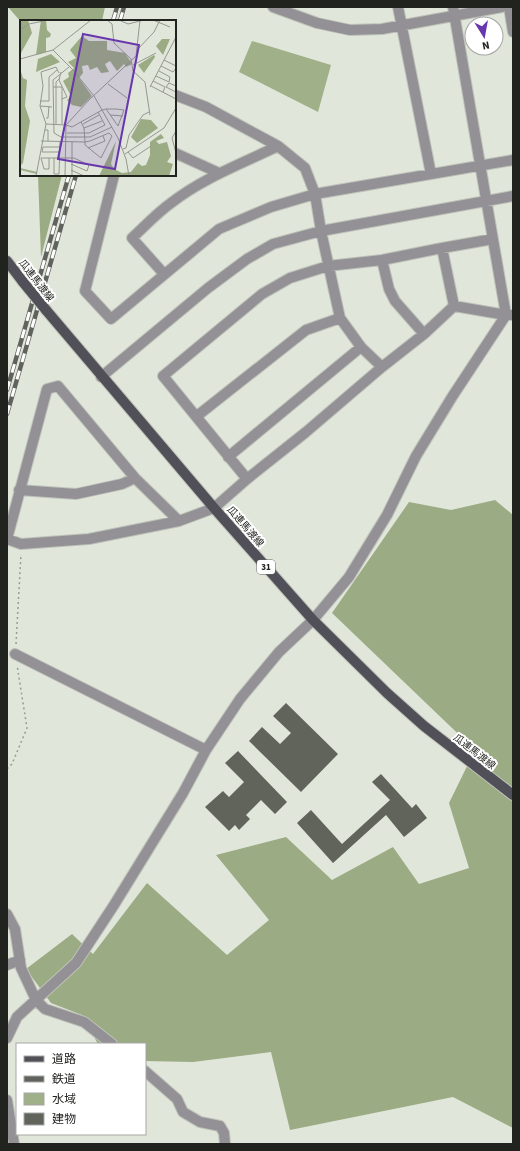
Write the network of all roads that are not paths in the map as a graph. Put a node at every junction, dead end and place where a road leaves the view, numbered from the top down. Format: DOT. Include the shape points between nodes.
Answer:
graph roads {
  1 [pos="274,7"];
  2 [pos="398,7"];
  3 [pos="502,7"];
  4 [pos="509,7"];
  5 [pos="454,12"];
  6 [pos="401,25"];
  7 [pos="513,32"];
  8 [pos="176,95"];
  9 [pos="278,146"];
  10 [pos="176,153"];
  11 [pos="513,160"];
  12 [pos="480,167"];
  13 [pos="219,173"];
  14 [pos="431,174"];
  15 [pos="114,176"];
  16 [pos="315,194"];
  17 [pos="513,196"];
  18 [pos="485,200"];
  19 [pos="321,231"];
  20 [pos="493,239"];
  21 [pos="442,248"];
  22 [pos="382,260"];
  23 [pos="7,261"];
  24 [pos="328,266"];
  25 [pos="164,274"];
  26 [pos="454,306"];
  27 [pos="509,315"];
  28 [pos="340,318"];
  29 [pos="424,334"];
  30 [pos="361,348"];
  31 [pos="382,368"];
  32 [pos="102,377"];
  33 [pos="197,416"];
  34 [pos="228,457"];
  35 [pos="135,478"];
  36 [pos="247,479"];
  37 [pos="19,490"];
  38 [pos="214,508"];
  39 [pos="179,521"];
  40 [pos="313,620"];
  41 [pos="15,654"];
  42 [pos="206,750"];
  43 [pos="513,795"];
  44 [pos="7,914"];
  45 [pos="20,960"];
  46 [pos="7,965"];
  47 [pos="36,1000"];
  48 [pos="7,1038"];
  49 [pos="111,1043"];
  50 [pos="146,1072"];
  51 [pos="7,1100"];
  52 [pos="7,1104"];
  53 [pos="14,1144"];
  54 [pos="225,1144"];
  1 -- 6 [label="street" via="317,23 350,30 382,29"];
  2 -- 6 [label="street"];
  3 -- 5 [label="street"];
  4 -- 7 [label="street"];
  5 -- 6 [label="street"];
  5 -- 12 [label="street"];
  6 -- 14 [label="street"];
  8 -- 9 [label="street" via="206,107"];
  9 -- 13 [label="street"];
  9 -- 16 [label="street" via="305,168"];
  10 -- 13 [label="street"];
  11 -- 12 [label="street"];
  12 -- 14 [label="street"];
  12 -- 18 [label="street"];
  13 -- 25 [label="street" via="171,202 132,238"];
  14 -- 16 [label="street"];
  15 -- 25 [label="street" via="85,291 111,319"];
  16 -- 19 [label="street"];
  16 -- 25 [label="street" via="271,207 219,228"];
  17 -- 18 [label="street"];
  18 -- 19 [label="street"];
  18 -- 20 [label="street"];
  19 -- 24 [label="street"];
  19 -- 32 [label="street" via="273,244 247,259 208,288"];
  20 -- 21 [label="street"];
  20 -- 27 [label="street"];
  21 -- 22 [label="street"];
  21 -- 26 [label="street"];
  22 -- 24 [label="street"];
  22 -- 29 [label="street" via="389,289 395,301"];
  23 -- 32 [label="main road, 瓜連馬渡線 / 31, bridge"];
  24 -- 28 [label="street"];
  24 -- 33 [label="street" via="290,278 262,294 163,376"];
  26 -- 27 [label="street"];
  26 -- 29 [label="street"];
  27 -- 40 [label="street" via="452,397 416,456 387,515 350,577"];
  28 -- 30 [label="street"];
  28 -- 33 [label="street" via="306,330"];
  29 -- 31 [label="street"];
  30 -- 31 [label="street"];
  30 -- 34 [label="street"];
  31 -- 36 [label="street"];
  32 -- 38 [label="main road, 瓜連馬渡線 / 31"];
  33 -- 34 [label="street"];
  34 -- 36 [label="street"];
  35 -- 37 [label="street" via="122,484 76,494"];
  35 -- 37 [label="street" via="58,386 47,389"];
  35 -- 39 [label="street"];
  36 -- 38 [label="street"];
  37 -- 39 [label="street" via="7,539 21,544 89,539"];
  38 -- 39 [label="street"];
  38 -- 40 [label="main road, 瓜連馬渡線 / 31"];
  40 -- 42 [label="street" via="279,652 240,699"];
  40 -- 43 [label="main road, 瓜連馬渡線 / 31" via="424,726"];
  41 -- 42 [label="street"];
  42 -- 47 [label="street" via="183,793 76,963"];
  44 -- 45 [label="street" via="15,929"];
  45 -- 46 [label="street"];
  45 -- 47 [label="street" via="21,968"];
  47 -- 48 [label="street" via="17,1017"];
  47 -- 49 [label="street" via="45,1009 84,1022"];
  50 -- 54 [label="street" via="178,1099 183,1112 200,1122 220,1126"];
  51 -- 52 [label="street"];
  52 -- 53 [label="street"];
}
